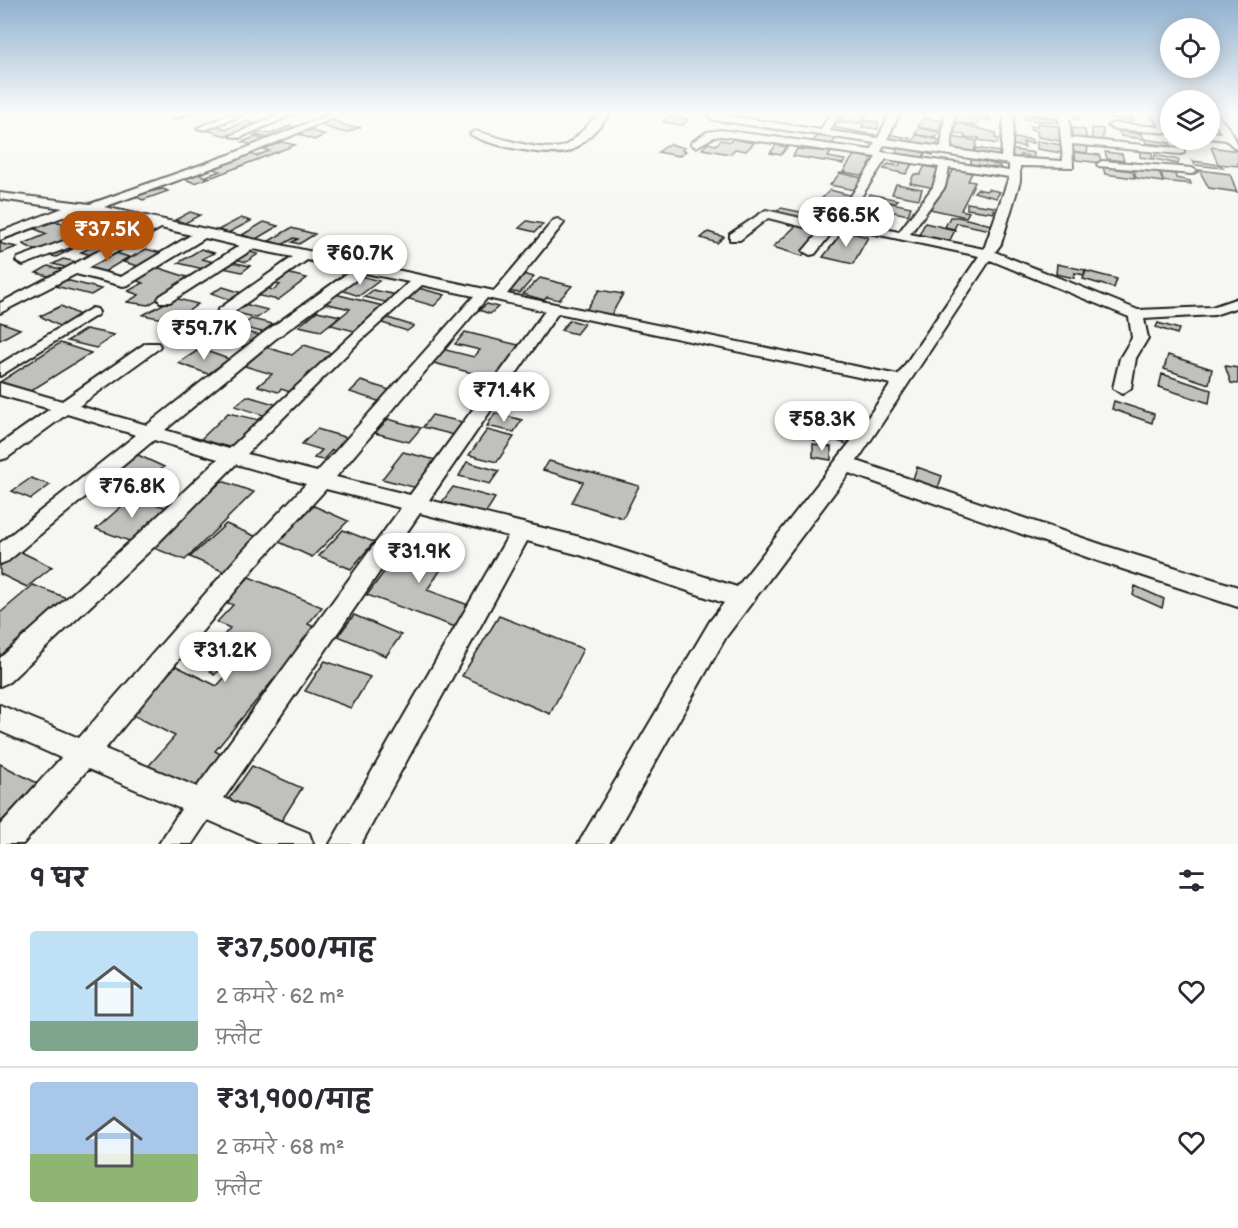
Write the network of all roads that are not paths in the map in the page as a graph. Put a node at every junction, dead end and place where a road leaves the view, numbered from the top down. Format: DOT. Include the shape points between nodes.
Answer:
graph roads {
  1 [pos="238,152"];
  2 [pos="867,152"];
  3 [pos="924,152"];
  4 [pos="945,152"];
  5 [pos="1010,152"];
  6 [pos="1068,152"];
  7 [pos="1181,152"];
  8 [pos="879,154"];
  9 [pos="945,158"];
  10 [pos="1102,164"];
  11 [pos="1011,166"];
  12 [pos="1192,171"];
  13 [pos="1200,183"];
  14 [pos="0,196"];
  15 [pos="85,207"];
  16 [pos="136,218"];
  17 [pos="558,223"];
  18 [pos="159,224"];
  19 [pos="832,225"];
  20 [pos="202,234"];
  21 [pos="903,235"];
  22 [pos="0,236"];
  23 [pos="735,237"];
  24 [pos="251,244"];
  25 [pos="810,251"];
  26 [pos="987,254"];
  27 [pos="305,255"];
  28 [pos="23,261"];
  29 [pos="364,267"];
  30 [pos="75,269"];
  31 [pos="420,279"];
  32 [pos="491,294"];
  33 [pos="165,299"];
  34 [pos="1238,302"];
  35 [pos="555,307"];
  36 [pos="0,309"];
  37 [pos="92,312"];
  38 [pos="224,312"];
  39 [pos="1137,315"];
  40 [pos="152,345"];
  41 [pos="0,371"];
  42 [pos="902,381"];
  43 [pos="1122,388"];
  44 [pos="0,389"];
  45 [pos="65,407"];
  46 [pos="149,432"];
  47 [pos="0,453"];
  48 [pos="235,457"];
  49 [pos="845,465"];
  50 [pos="321,481"];
  51 [pos="416,505"];
  52 [pos="522,531"];
  53 [pos="0,555"];
  54 [pos="1238,597"];
  55 [pos="742,599"];
  56 [pos="0,674"];
  57 [pos="0,718"];
  58 [pos="84,753"];
  59 [pos="203,804"];
  60 [pos="3,844"];
  61 [pos="174,844"];
  62 [pos="298,844"];
  63 [pos="345,844"];
  64 [pos="593,844"];
  1 -- 15 [label="street"];
  2 -- 8 [label="street"];
  3 -- 9 [label="street"];
  4 -- 9 [label="street"];
  5 -- 11 [label="street"];
  6 -- 11 [label="street" via="1069,165"];
  7 -- 12 [label="street"];
  8 -- 9 [label="street"];
  8 -- 19 [label="street" via="857,195"];
  9 -- 11 [label="street"];
  9 -- 21 [label="street" via="939,187"];
  10 -- 12 [label="street"];
  11 -- 26 [label="street" via="994,243"];
  12 -- 13 [label="street"];
  14 -- 15 [label="street"];
  15 -- 16 [label="street"];
  15 -- 22 [label="street"];
  16 -- 18 [label="street"];
  16 -- 28 [label="street"];
  17 -- 32 [label="street"];
  18 -- 20 [label="street"];
  18 -- 30 [label="street"];
  19 -- 21 [label="street"];
  19 -- 23 [label="street" via="766,214"];
  19 -- 25 [label="street"];
  20 -- 24 [label="street"];
  20 -- 30 [label="street" via="123,282"];
  21 -- 26 [label="street"];
  24 -- 27 [label="street"];
  24 -- 33 [label="street"];
  26 -- 39 [label="street"];
  26 -- 42 [label="street"];
  27 -- 29 [label="street"];
  27 -- 38 [label="street"];
  29 -- 31 [label="street"];
  29 -- 46 [label="street"];
  30 -- 36 [label="street"];
  31 -- 32 [label="street"];
  31 -- 48 [label="street" via="352,340"];
  32 -- 35 [label="street"];
  32 -- 50 [label="street"];
  34 -- 39 [label="street" via="1214,311"];
  35 -- 42 [label="street"];
  35 -- 51 [label="street"];
  37 -- 41 [label="street"];
  39 -- 43 [label="street" via="1140,338 1128,358"];
  40 -- 45 [label="street"];
  42 -- 49 [label="street"];
  44 -- 45 [label="street"];
  45 -- 46 [label="street"];
  45 -- 47 [label="street"];
  46 -- 48 [label="street"];
  46 -- 53 [label="street"];
  48 -- 50 [label="street"];
  48 -- 56 [label="street"];
  49 -- 54 [label="street"];
  49 -- 55 [label="street"];
  50 -- 51 [label="street"];
  50 -- 58 [label="street" via="248,560"];
  51 -- 52 [label="street"];
  51 -- 59 [label="street"];
  52 -- 55 [label="street"];
  52 -- 63 [label="street"];
  55 -- 64 [label="street" via="718,629"];
  57 -- 58 [label="street"];
  58 -- 59 [label="street"];
  58 -- 60 [label="street"];
  59 -- 61 [label="street"];
  59 -- 62 [label="street"];
}
